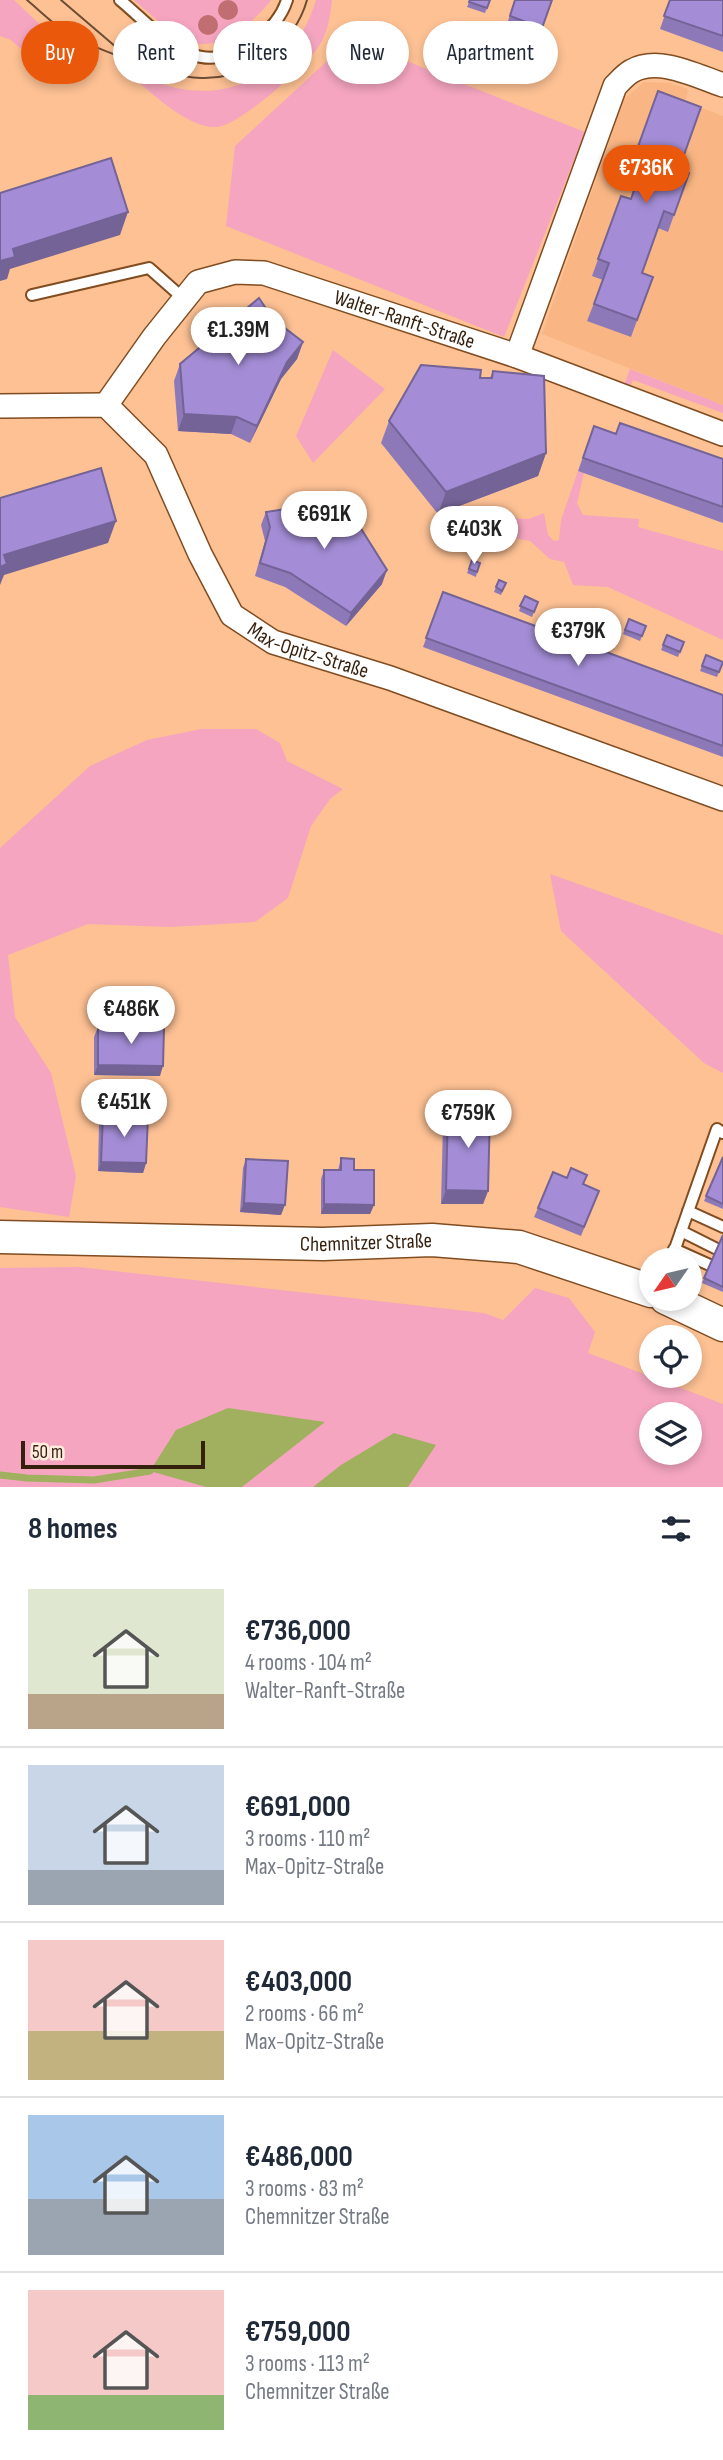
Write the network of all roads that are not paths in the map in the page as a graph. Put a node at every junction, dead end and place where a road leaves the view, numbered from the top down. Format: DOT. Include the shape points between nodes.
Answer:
graph roads {
  1 [pos="120,0"];
  2 [pos="288,0"];
  3 [pos="723,85"];
  4 [pos="33,295"];
  5 [pos="184,299"];
  6 [pos="516,356"];
  7 [pos="106,405"];
  8 [pos="0,406"];
  9 [pos="723,435"];
  10 [pos="723,799"];
  11 [pos="723,1133"];
  12 [pos="688,1212"];
  13 [pos="723,1227"];
  14 [pos="681,1231"];
  15 [pos="0,1237"];
  16 [pos="675,1248"];
  17 [pos="723,1252"];
  18 [pos="702,1264"];
  19 [pos="723,1271"];
  20 [pos="639,1287"];
  21 [pos="693,1311"];
  22 [pos="723,1325"];
  1 -- 2 [label="lane" via="182,51 206,60 238,53 258,40"];
  3 -- 6 [label="street" via="651,65 631,71 615,86"];
  4 -- 5 [label="lane" via="149,268"];
  5 -- 6 [label="street, Walter-Ranft-Straße" via="198,282 235,272 264,272"];
  5 -- 7 [label="street, Walter-Ranft-Straße"];
  6 -- 9 [label="street, Walter-Ranft-Straße"];
  7 -- 8 [label="street"];
  7 -- 10 [label="street, Max-Opitz-Straße" via="156,455 232,615 273,642 390,678"];
  11 -- 12 [label="lane" via="717,1129"];
  12 -- 13 [label="lane"];
  12 -- 14 [label="lane"];
  14 -- 16 [label="lane"];
  14 -- 17 [label="lane"];
  15 -- 20 [label="main road, Chemnitzer Straße" via="323,1244 432,1240 519,1247"];
  18 -- 19 [label="lane"];
  21 -- 22 [label="main road"];
}
